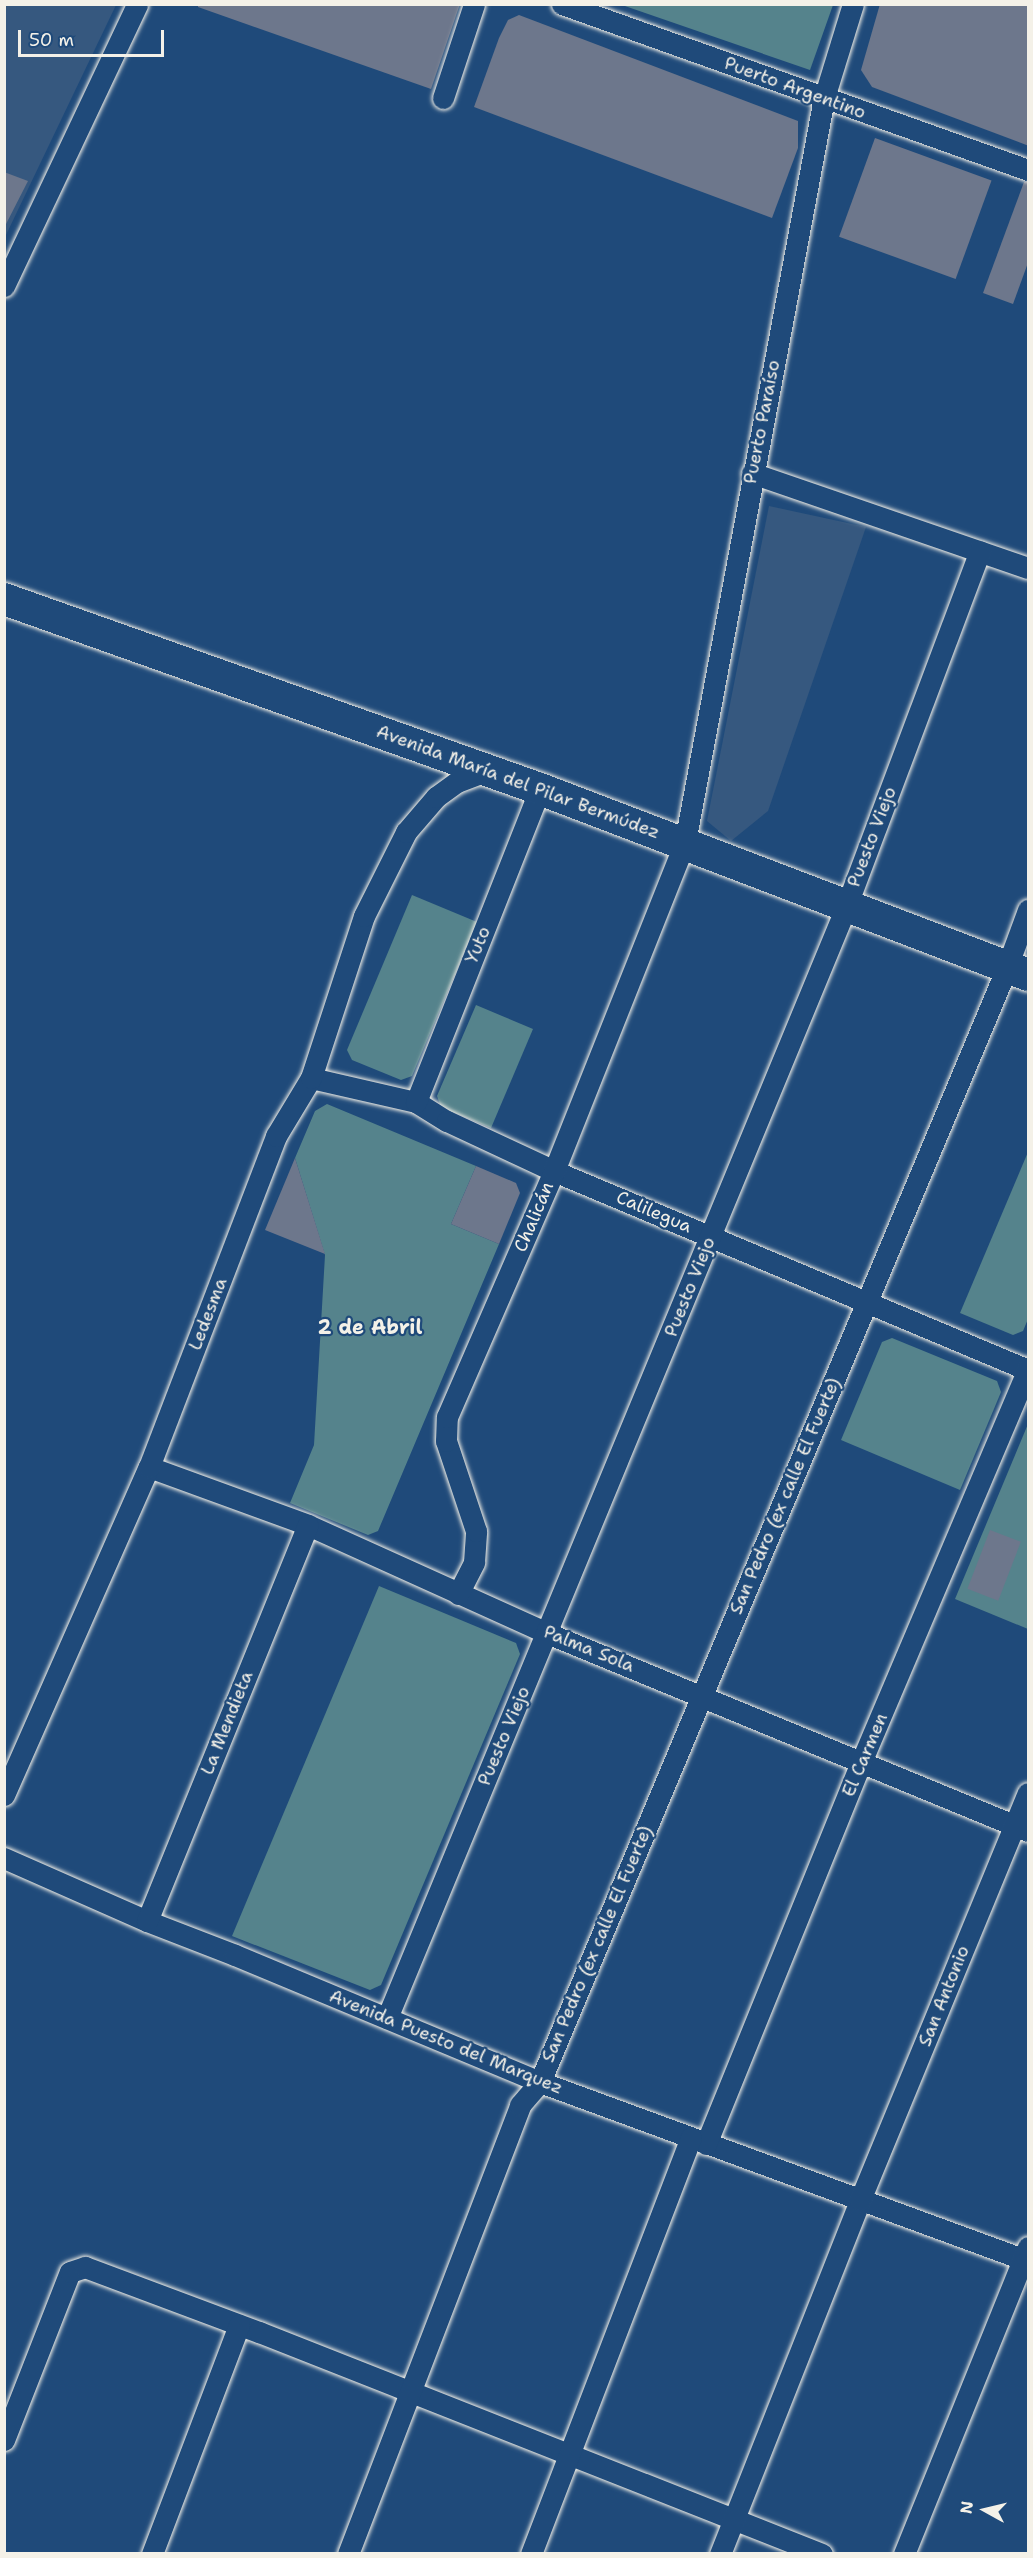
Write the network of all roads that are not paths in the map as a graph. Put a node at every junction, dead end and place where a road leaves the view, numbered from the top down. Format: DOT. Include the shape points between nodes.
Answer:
graph roads {
  1 [pos="137,4"];
  2 [pos="474,4"];
  3 [pos="562,4"];
  4 [pos="853,4"];
  5 [pos="443,98"];
  6 [pos="824,98"];
  7 [pos="1029,170"];
  8 [pos="4,286"];
  9 [pos="752,473"];
  10 [pos="980,551"];
  11 [pos="1029,568"];
  12 [pos="4,599"];
  13 [pos="486,771"];
  14 [pos="540,789"];
  15 [pos="685,842"];
  16 [pos="846,907"];
  17 [pos="1029,910"];
  18 [pos="1018,971"];
  19 [pos="311,1078"];
  20 [pos="416,1102"];
  21 [pos="554,1170"];
  22 [pos="711,1236"];
  23 [pos="867,1302"];
  24 [pos="1028,1369"];
  25 [pos="149,1467"];
  26 [pos="308,1525"];
  27 [pos="458,1594"];
  28 [pos="547,1633"];
  29 [pos="701,1695"];
  30 [pos="862,1760"];
  31 [pos="1029,1793"];
  32 [pos="4,1795"];
  33 [pos="1022,1828"];
  34 [pos="4,1858"];
  35 [pos="147,1921"];
  36 [pos="387,2018"];
  37 [pos="540,2082"];
  38 [pos="699,2141"];
  39 [pos="860,2200"];
  40 [pos="1027,2256"];
  41 [pos="239,2325"];
  42 [pos="410,2391"];
  43 [pos="4,2440"];
  44 [pos="570,2454"];
  45 [pos="733,2519"];
  46 [pos="152,2553"];
  47 [pos="348,2553"];
  48 [pos="531,2553"];
  49 [pos="720,2553"];
  50 [pos="822,2553"];
  51 [pos="904,2553"];
  1 -- 8 [label="street"];
  2 -- 5 [label="street"];
  3 -- 6 [label="street, Puerto Argentino"];
  4 -- 6 [label="street, Puerto Paraíso"];
  6 -- 7 [label="street, Puerto Argentino"];
  6 -- 9 [label="street, Puerto Paraíso"];
  9 -- 10 [label="street"];
  9 -- 15 [label="street, Puerto Paraíso"];
  10 -- 11 [label="street"];
  10 -- 16 [label="street, Puesto Viejo"];
  12 -- 13 [label="street, Avenida María del Pilar Bermúdez"];
  13 -- 14 [label="street, Avenida María del Pilar Bermúdez"];
  13 -- 19 [label="street, Ledesma" via="457,782 436,797 406,832 364,916"];
  14 -- 15 [label="street, Avenida María del Pilar Bermúdez"];
  14 -- 20 [label="street, Yuto"];
  15 -- 16 [label="street, Avenida María del Pilar Bermúdez"];
  15 -- 21 [label="street, Chalicán"];
  16 -- 18 [label="street, Avenida María del Pilar Bermúdez"];
  16 -- 22 [label="street, Puesto Viejo"];
  17 -- 18 [label="street, San Pedro (ex calle El Fuerte)"];
  18 -- 23 [label="street, San Pedro (ex calle El Fuerte)"];
  19 -- 20 [label="street, Calilegua"];
  19 -- 25 [label="street, Ledesma" via="276,1136"];
  20 -- 21 [label="street, Calilegua" via="447,1121"];
  21 -- 22 [label="street, Calilegua"];
  21 -- 27 [label="street, Chalicán" via="447,1417 446,1441 476,1531 474,1562"];
  22 -- 23 [label="street, Calilegua"];
  22 -- 28 [label="street, Puesto Viejo"];
  23 -- 24 [label="street, Calilegua"];
  23 -- 29 [label="street, San Pedro (ex calle El Fuerte)"];
  24 -- 30 [label="street, El Carmen"];
  25 -- 26 [label="street, Palma Sola"];
  25 -- 32 [label="street, Ledesma"];
  26 -- 27 [label="street, Palma Sola"];
  26 -- 35 [label="street, La Mendieta"];
  27 -- 28 [label="street, Palma Sola"];
  28 -- 29 [label="street, Palma Sola"];
  28 -- 36 [label="street, Puesto Viejo"];
  29 -- 30 [label="street, Palma Sola"];
  29 -- 37 [label="street, San Pedro (ex calle El Fuerte)"];
  30 -- 33 [label="street, Palma Sola"];
  30 -- 38 [label="street, El Carmen"];
  31 -- 33 [label="street, San Antonio"];
  33 -- 39 [label="street, San Antonio"];
  34 -- 35 [label="street, Avenida Puesto del Marquez"];
  35 -- 36 [label="street, Avenida Puesto del Marquez"];
  36 -- 37 [label="street, Avenida Puesto del Marquez"];
  37 -- 38 [label="street, Avenida Puesto del Marquez"];
  37 -- 42 [label="street, San Pedro (ex calle El Fuerte)" via="520,2105"];
  38 -- 39 [label="street, Avenida Puesto del Marquez"];
  38 -- 44 [label="street, El Carmen"];
  39 -- 40 [label="street, Avenida Puesto del Marquez"];
  39 -- 45 [label="street, San Antonio"];
  40 -- 51 [label="street"];
  41 -- 42 [label="street"];
  41 -- 43 [label="street" via="85,2267 70,2272"];
  41 -- 46 [label="street"];
  42 -- 44 [label="street"];
  42 -- 47 [label="street, San Pedro (ex calle El Fuerte)"];
  44 -- 45 [label="street"];
  44 -- 48 [label="street, El Carmen"];
  45 -- 49 [label="street, San Antonio"];
  45 -- 50 [label="street"];
}
